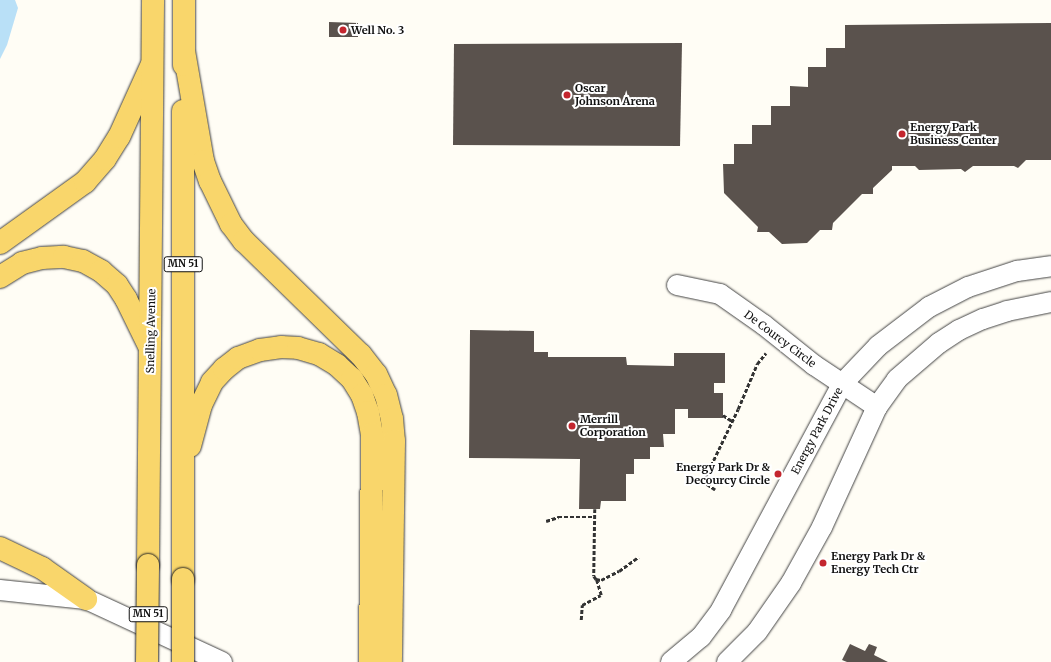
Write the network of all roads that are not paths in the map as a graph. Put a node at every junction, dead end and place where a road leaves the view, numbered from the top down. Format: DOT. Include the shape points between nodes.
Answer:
graph roads {
  1 [pos="154,0"];
  2 [pos="184,0"];
  3 [pos="184,51"];
  4 [pos="154,60"];
  5 [pos="0,243"];
  6 [pos="1051,266"];
  7 [pos="0,277"];
  8 [pos="677,285"];
  9 [pos="1051,302"];
  10 [pos="151,350"];
  11 [pos="842,384"];
  12 [pos="877,407"];
  13 [pos="182,476"];
  14 [pos="0,548"];
  15 [pos="0,590"];
  16 [pos="86,599"];
  17 [pos="147,662"];
  18 [pos="183,662"];
  19 [pos="222,662"];
  20 [pos="370,662"];
  21 [pos="391,662"];
  22 [pos="671,662"];
  23 [pos="727,662"];
  1 -- 4 [label="main road, Snelling Avenue / MN 51"];
  2 -- 3 [label="main road, MN 51"];
  3 -- 13 [label="main road, MN 51"];
  3 -- 21 [label="main road" via="203,161 231,224 244,241 361,355 376,374 386,395 394,441"];
  4 -- 5 [label="main road" via="119,137 105,159 85,182"];
  4 -- 10 [label="main road, Snelling Avenue / MN 51"];
  6 -- 11 [label="street, Energy Park Drive" via="1016,271 992,278 929,306 878,346"];
  7 -- 10 [label="main road" via="22,263 42,258 64,257 83,261 101,271 117,285"];
  8 -- 11 [label="street, De Courcy Circle" via="720,294"];
  9 -- 12 [label="street" via="1007,311 958,330 897,379"];
  10 -- 17 [label="main road, Snelling Avenue / MN 51, bridge"];
  11 -- 12 [label="street, De Courcy Circle"];
  11 -- 22 [label="street, Energy Park Drive" via="721,610 702,637"];
  12 -- 23 [label="street" via="822,526 792,583 757,632"];
  13 -- 18 [label="main road, MN 51, bridge"];
  13 -- 20 [label="main road" via="201,405 214,379 238,358 260,350 298,348 319,354 352,379 362,395 372,434"];
  14 -- 16 [label="main road" via="42,568"];
  15 -- 16 [label="street"];
  16 -- 19 [label="street"];
}
